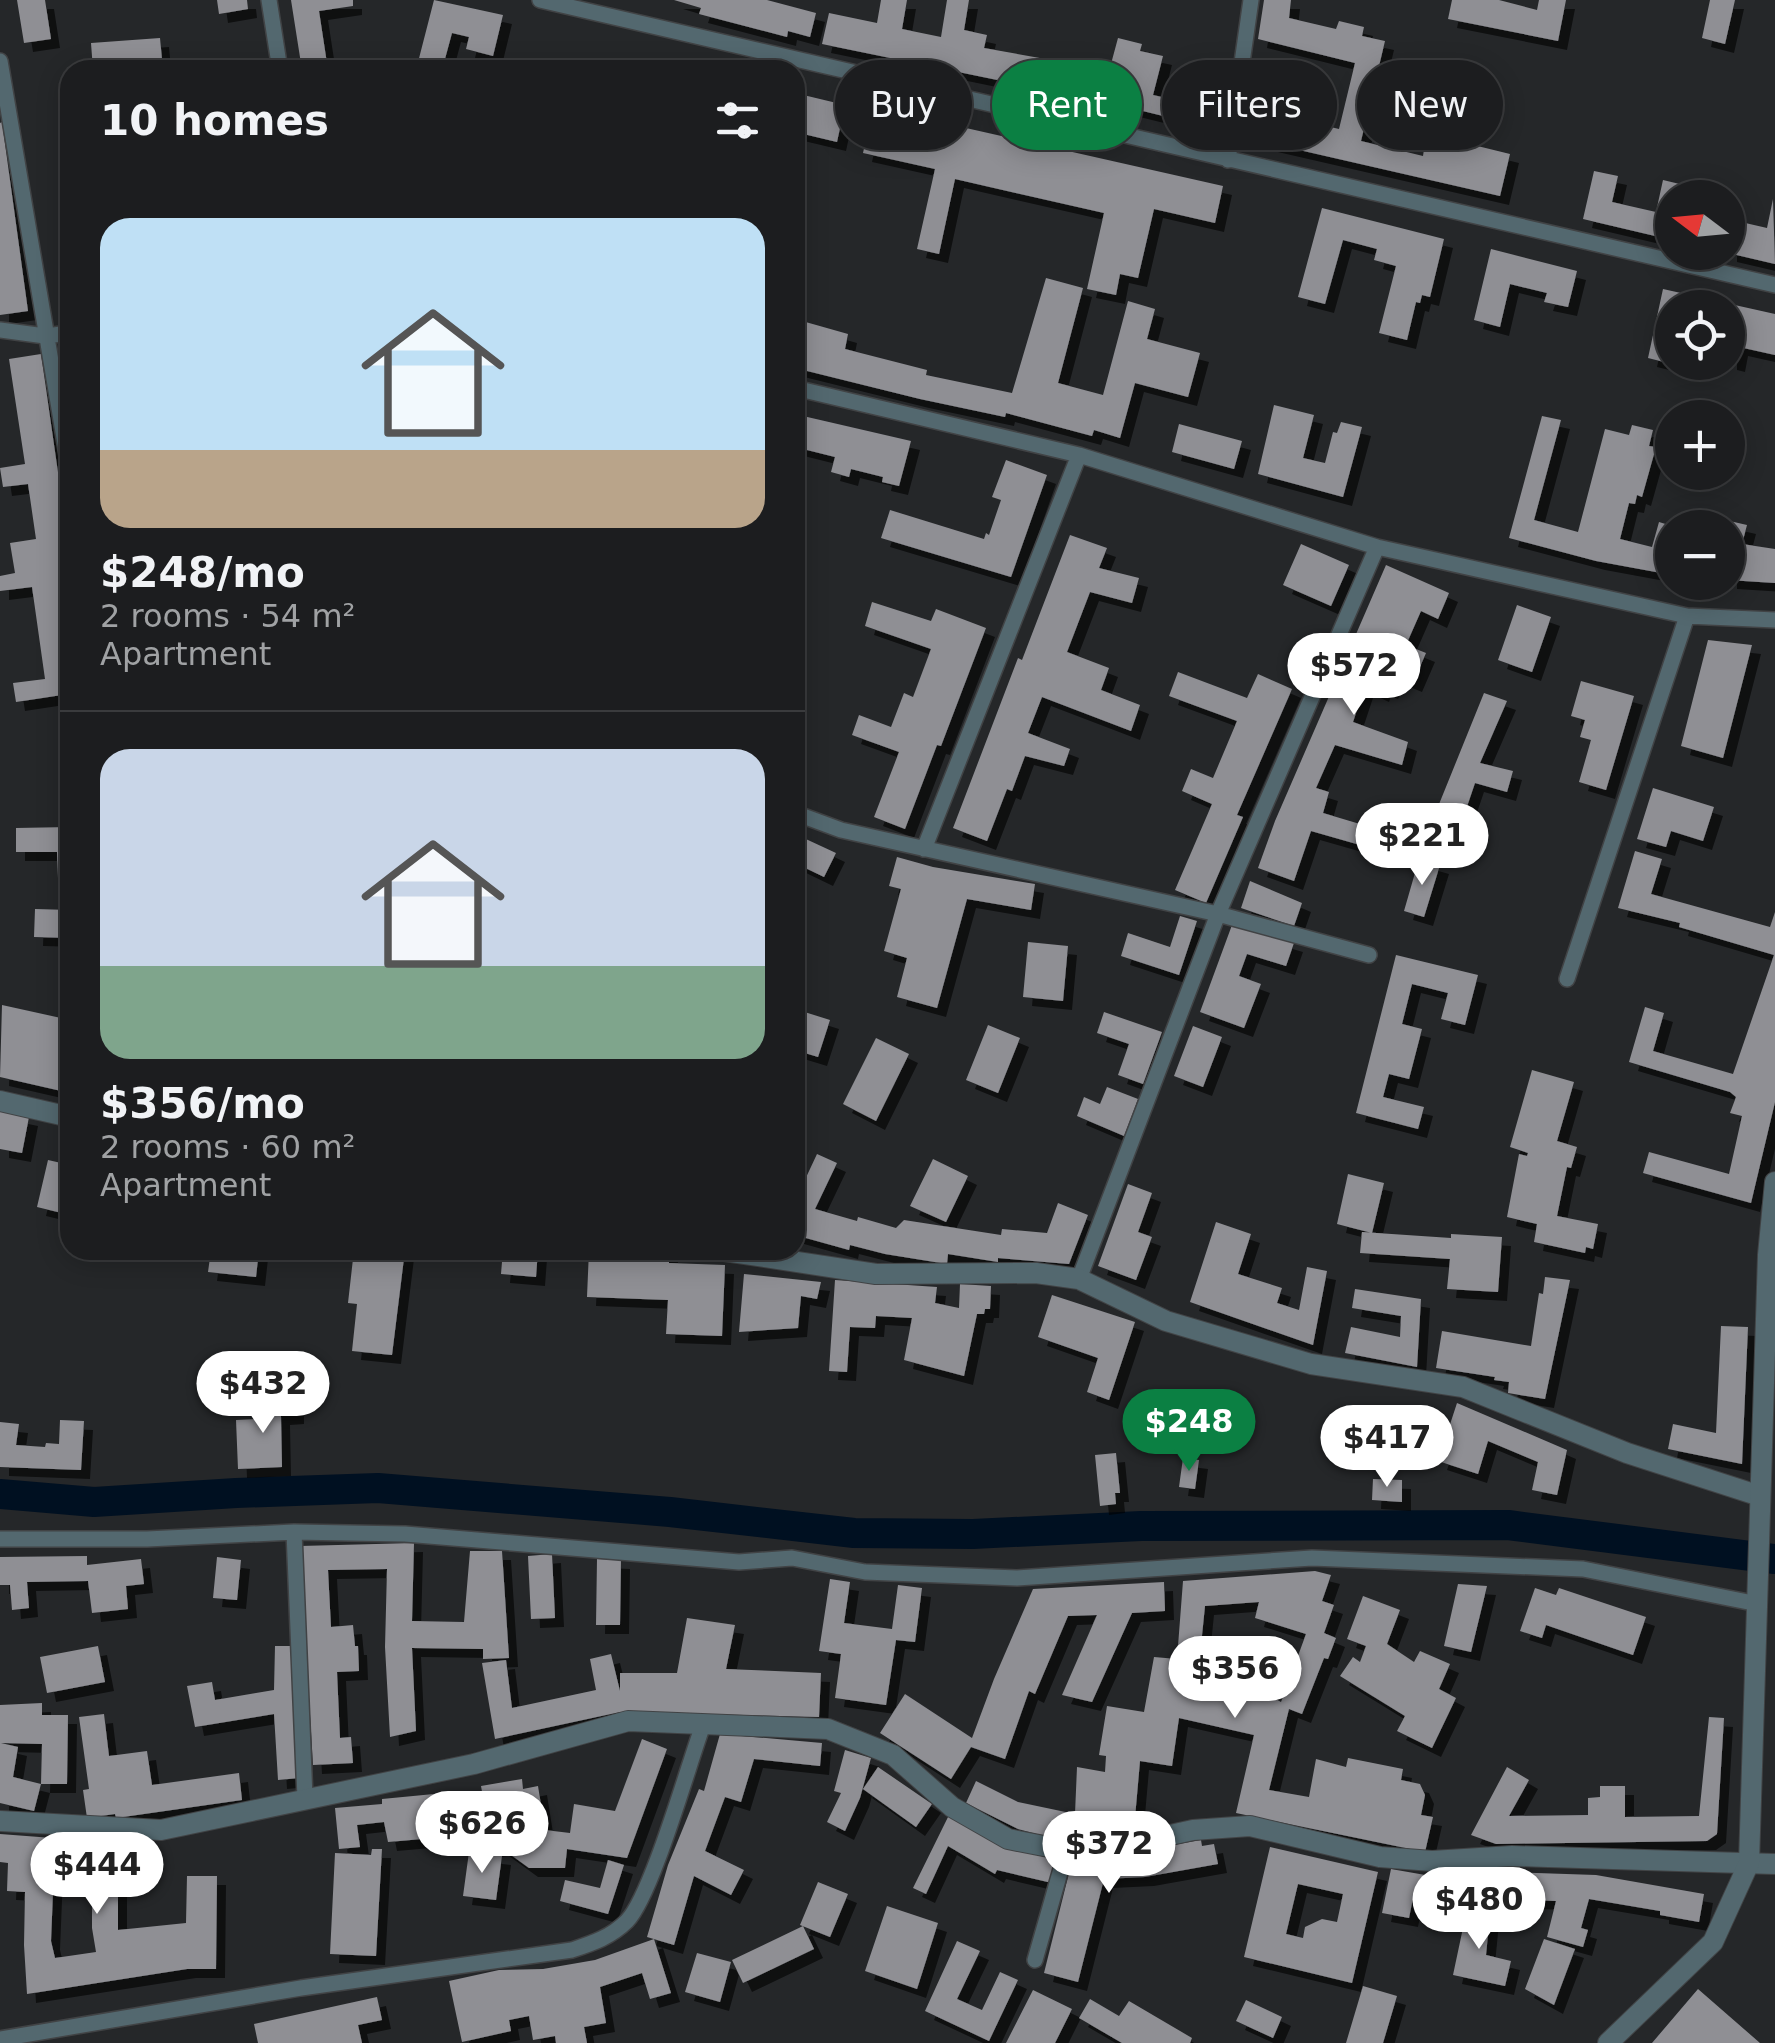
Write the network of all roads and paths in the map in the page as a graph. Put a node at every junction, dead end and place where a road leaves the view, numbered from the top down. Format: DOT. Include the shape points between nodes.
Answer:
graph roads {
  1 [pos="269,0"];
  2 [pos="540,0"];
  3 [pos="1250,0"];
  4 [pos="278,60"];
  5 [pos="798,60"];
  6 [pos="0,61"];
  7 [pos="805,62"];
  8 [pos="1228,160"];
  9 [pos="1775,284"];
  10 [pos="0,330"];
  11 [pos="60,334"];
  12 [pos="45,336"];
  13 [pos="805,390"];
  14 [pos="60,418"];
  15 [pos="1079,455"];
  16 [pos="1377,546"];
  17 [pos="1687,616"];
  18 [pos="1775,620"];
  19 [pos="805,817"];
  20 [pos="924,849"];
  21 [pos="1218,914"];
  22 [pos="1369,956"];
  23 [pos="1567,979"];
  24 [pos="0,1101"];
  25 [pos="60,1115"];
  26 [pos="1775,1182"];
  27 [pos="1772,1256"];
  28 [pos="784,1260"];
  29 [pos="1079,1279"];
  30 [pos="1765,1505"];
  31 [pos="294,1532"];
  32 [pos="0,1539"];
  33 [pos="1758,1604"];
  34 [pos="702,1725"];
  35 [pos="305,1798"];
  36 [pos="0,1820"];
  37 [pos="1067,1848"];
  38 [pos="1749,1863"];
  39 [pos="1775,1864"];
  40 [pos="1035,1960"];
  41 [pos="0,2039"];
  42 [pos="1608,2043"];
  1 -- 4 [label="lane"];
  2 -- 5 [label="lane"];
  3 -- 8 [label="lane"];
  6 -- 12 [label="lane"];
  7 -- 8 [label="lane"];
  8 -- 9 [label="lane"];
  10 -- 12 [label="lane"];
  11 -- 12 [label="lane"];
  12 -- 14 [label="lane"];
  13 -- 15 [label="lane"];
  15 -- 16 [label="lane"];
  15 -- 20 [label="lane"];
  16 -- 17 [label="lane"];
  16 -- 21 [label="lane"];
  17 -- 18 [label="lane"];
  17 -- 23 [label="lane"];
  19 -- 20 [label="lane"];
  20 -- 21 [label="lane"];
  21 -- 22 [label="lane"];
  21 -- 29 [label="lane"];
  24 -- 25 [label="street"];
  26 -- 27 [label="street"];
  27 -- 30 [label="street"];
  28 -- 29 [label="street" via="876,1274"];
  29 -- 30 [label="street" via="1166,1321 1311,1364 1463,1387"];
  30 -- 33 [label="street"];
  31 -- 32 [label="lane"];
  31 -- 33 [label="lane" via="405,1534 738,1562 792,1558 865,1572 1017,1578 1312,1558 1583,1569"];
  31 -- 35 [label="lane"];
  33 -- 38 [label="street"];
  34 -- 35 [label="street" via="628,1722 474,1764"];
  34 -- 37 [label="street" via="828,1730 893,1755 952,1808 1008,1839"];
  34 -- 41 [label="lane" via="649,1878 630,1919 606,1939 572,1950"];
  35 -- 36 [label="street" via="161,1830"];
  37 -- 38 [label="street" via="1250,1826 1380,1857 1432,1861 1512,1856"];
  37 -- 40 [label="lane"];
  38 -- 39 [label="street"];
  38 -- 42 [label="street" via="1713,1942"];
}
